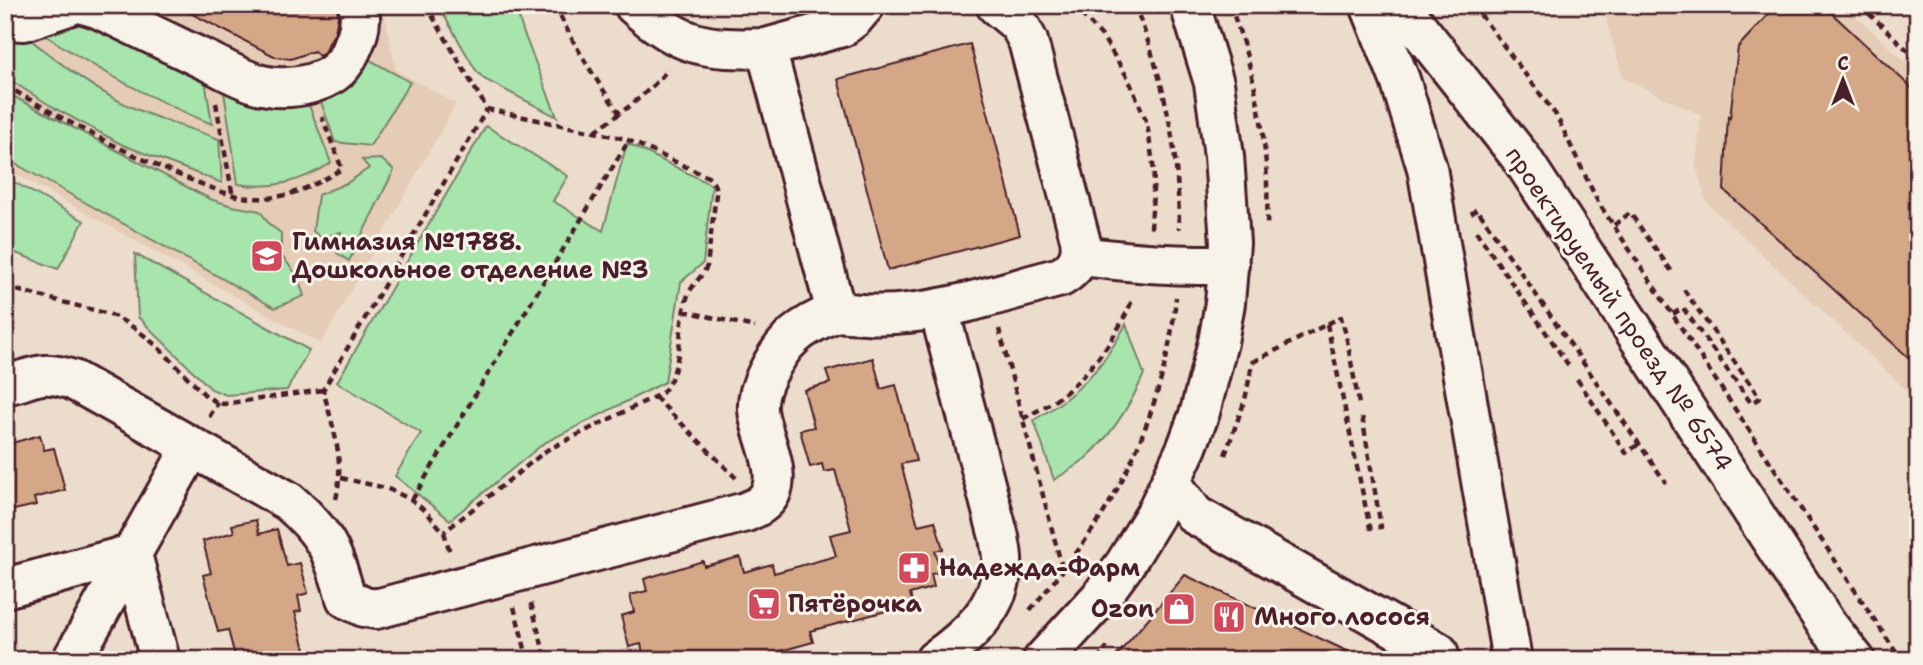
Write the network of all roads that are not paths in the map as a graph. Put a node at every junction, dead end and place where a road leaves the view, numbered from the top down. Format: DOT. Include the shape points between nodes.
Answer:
graph roads {
  1 [pos="71,5"];
  2 [pos="87,5"];
  3 [pos="358,5"];
  4 [pos="634,5"];
  5 [pos="865,5"];
  6 [pos="996,5"];
  7 [pos="1189,5"];
  8 [pos="1370,5"];
  9 [pos="1400,5"];
  10 [pos="5,20"];
  11 [pos="766,48"];
  12 [pos="1080,256"];
  13 [pos="1229,264"];
  14 [pos="939,309"];
  15 [pos="836,312"];
  16 [pos="5,385"];
  17 [pos="192,447"];
  18 [pos="1171,483"];
  19 [pos="132,554"];
  20 [pos="5,588"];
  21 [pos="1825,622"];
  22 [pos="72,660"];
  23 [pos="160,660"];
  24 [pos="935,660"];
  25 [pos="1044,660"];
  26 [pos="1440,660"];
  27 [pos="1512,660"];
  28 [pos="1842,660"];
  29 [pos="1856,660"];
  1 -- 10 [label="main road" via="24,21"];
  2 -- 3 [label="main road" via="236,76 278,87 308,84 334,73 346,61 359,33"];
  4 -- 11 [label="main road" via="652,22 687,41 710,48"];
  5 -- 11 [label="main road" via="842,27"];
  6 -- 12 [label="main road" via="1018,24 1028,41 1082,247"];
  7 -- 13 [label="main road" via="1214,83 1224,156"];
  8 -- 27 [label="main road" via="1427,168"];
  9 -- 21 [label="main road, проектируемый проезд № 6574" via="1522,159"];
  11 -- 15 [label="main road"];
  12 -- 13 [label="main road" via="1162,264"];
  12 -- 14 [label="main road" via="1061,277"];
  13 -- 18 [label="main road" via="1209,379"];
  14 -- 15 [label="main road" via="888,315"];
  14 -- 24 [label="main road" via="999,537 1002,564 998,590 987,613"];
  15 -- 17 [label="main road" via="792,336 776,355 762,386 758,409 774,485 762,504 746,512 376,609 346,598 336,561 304,515 288,501"];
  16 -- 17 [label="main road" via="35,375 58,375"];
  17 -- 19 [label="main road"];
  18 -- 25 [label="main road" via="1125,564"];
  18 -- 26 [label="main road" via="1195,515 1438,652"];
  19 -- 20 [label="main road"];
  19 -- 22 [label="main road"];
  19 -- 23 [label="main road"];
  21 -- 28 [label="main road, проектируемый проезд № 6574"];
  21 -- 29 [label="main road, проектируемый проезд № 6574"];
}
